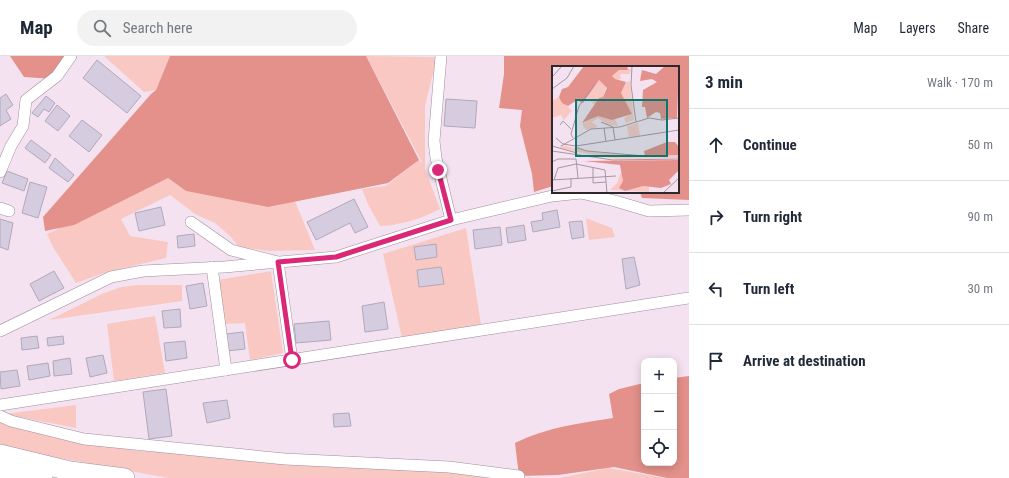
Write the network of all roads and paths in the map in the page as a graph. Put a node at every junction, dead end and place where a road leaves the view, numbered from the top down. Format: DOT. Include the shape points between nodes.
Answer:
graph roads {
  1 [pos="71,56"];
  2 [pos="441,56"];
  3 [pos="0,172"];
  4 [pos="689,210"];
  5 [pos="451,220"];
  6 [pos="191,222"];
  7 [pos="278,262"];
  8 [pos="212,267"];
  9 [pos="689,298"];
  10 [pos="0,331"];
  11 [pos="292,360"];
  12 [pos="226,370"];
  13 [pos="0,405"];
  14 [pos="0,416"];
  15 [pos="0,454"];
  16 [pos="0,471"];
  17 [pos="519,476"];
  18 [pos="43,478"];
  19 [pos="125,478"];
  1 -- 3 [label="street" via="57,76 26,100 23,126"];
  2 -- 5 [label="street" via="435,146"];
  4 -- 5 [label="street" via="649,211 581,193 552,196"];
  5 -- 7 [label="street" via="336,257"];
  6 -- 7 [label="street" via="231,250"];
  7 -- 8 [label="street"];
  7 -- 11 [label="street"];
  8 -- 10 [label="street" via="143,271 111,277"];
  8 -- 12 [label="street"];
  9 -- 11 [label="street"];
  11 -- 12 [label="street"];
  12 -- 13 [label="street"];
  14 -- 17 [label="street" via="11,422 84,439 285,459 449,468"];
  15 -- 19 [label="highway" via="70,471"];
  16 -- 18 [label="highway"];
}
